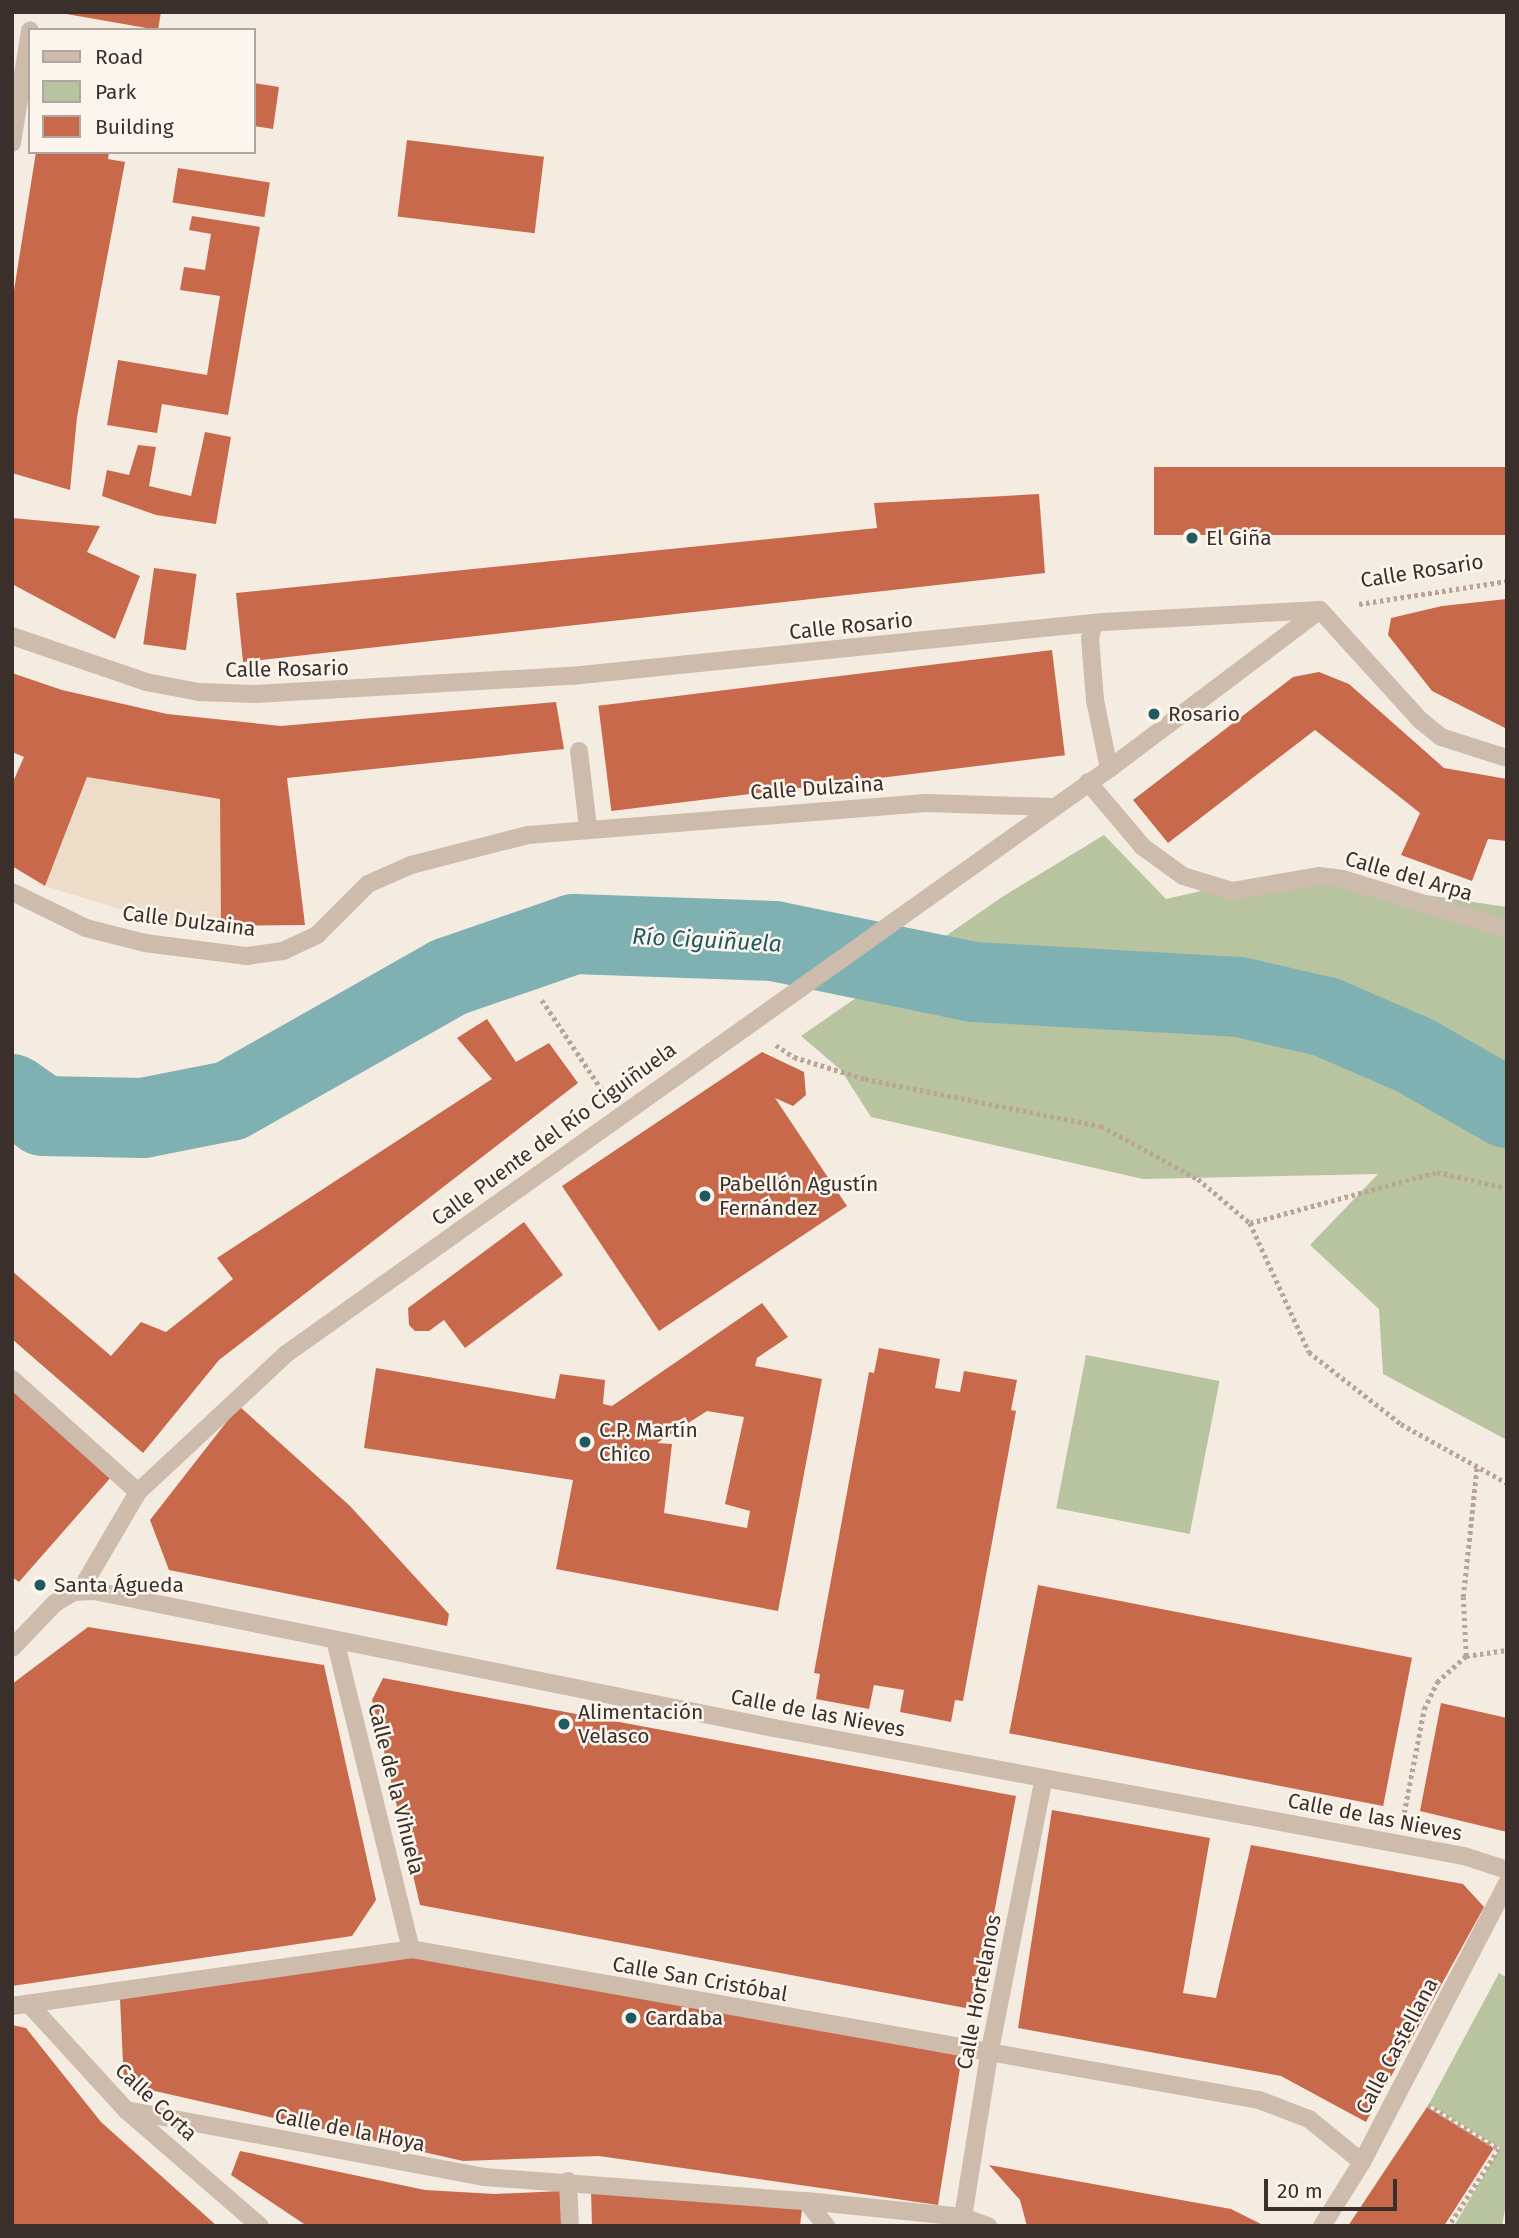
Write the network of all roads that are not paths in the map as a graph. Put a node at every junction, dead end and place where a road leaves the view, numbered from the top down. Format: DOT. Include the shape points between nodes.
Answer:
graph roads {
  1 [pos="28,43"];
  2 [pos="12,143"];
  3 [pos="1320,610"];
  4 [pos="1093,626"];
  5 [pos="12,636"];
  6 [pos="579,751"];
  7 [pos="1507,758"];
  8 [pos="1109,769"];
  9 [pos="1088,782"];
  10 [pos="1051,807"];
  11 [pos="588,828"];
  12 [pos="12,892"];
  13 [pos="1507,929"];
  14 [pos="12,1379"];
  15 [pos="138,1492"];
  16 [pos="80,1591"];
  17 [pos="12,1621"];
  18 [pos="27,1633"];
  19 [pos="335,1640"];
  20 [pos="12,1648"];
  21 [pos="1044,1778"];
  22 [pos="1507,1870"];
  23 [pos="1507,1884"];
  24 [pos="411,1948"];
  25 [pos="21,2005"];
  26 [pos="989,2055"];
  27 [pos="126,2110"];
  28 [pos="1362,2162"];
  29 [pos="568,2181"];
  30 [pos="806,2201"];
  31 [pos="963,2217"];
  32 [pos="260,2226"];
  33 [pos="570,2226"];
  34 [pos="826,2226"];
  35 [pos="988,2226"];
  36 [pos="1322,2226"];
  1 -- 2 [label="street"];
  3 -- 4 [label="street, Calle Rosario"];
  3 -- 7 [label="street" via="1441,737"];
  3 -- 8 [label="street, Calle Puente del Río Ciguiñuela"];
  4 -- 5 [label="street, Calle Rosario" via="571,676 255,694 199,692 146,682"];
  4 -- 8 [label="street" via="1098,732"];
  6 -- 11 [label="street"];
  8 -- 9 [label="street, Calle Puente del Río Ciguiñuela"];
  9 -- 10 [label="street, Calle Puente del Río Ciguiñuela"];
  9 -- 13 [label="street, Calle del Arpa" via="1143,847 1184,876 1232,891 1319,876 1343,878"];
  10 -- 11 [label="street, Calle Dulzaina" via="926,803"];
  10 -- 15 [label="street, Calle Puente del Río Ciguiñuela" via="286,1354"];
  11 -- 12 [label="street, Calle Dulzaina" via="528,835 411,865 368,884 317,935 283,951 247,956 145,943 86,928"];
  14 -- 15 [label="street"];
  15 -- 16 [label="street, Calle Puente del Río Ciguiñuela"];
  16 -- 18 [label="street" via="55,1603"];
  16 -- 19 [label="street, Calle de las Nieves"];
  17 -- 18 [label="street"];
  18 -- 20 [label="street"];
  19 -- 21 [label="street, Calle de las Nieves"];
  19 -- 24 [label="street, Calle de la Vihuela"];
  21 -- 22 [label="street, Calle de las Nieves" via="1464,1856"];
  21 -- 26 [label="street, Calle Hortelanos"];
  23 -- 28 [label="street, Calle Castellana"];
  24 -- 25 [label="street, Calle San Cristóbal"];
  24 -- 26 [label="street, Calle San Cristóbal"];
  25 -- 27 [label="street, Calle Corta"];
  26 -- 28 [label="street, Calle San Cristóbal" via="1259,2100 1309,2119"];
  26 -- 31 [label="street, Calle Hortelanos"];
  27 -- 29 [label="street, Calle de la Hoya" via="470,2175"];
  27 -- 32 [label="street, Calle Corta"];
  28 -- 36 [label="street, Calle Castellana"];
  29 -- 30 [label="street, Calle de la Hoya"];
  29 -- 33 [label="street"];
  30 -- 31 [label="street, Calle de la Hoya"];
  30 -- 34 [label="street"];
  31 -- 35 [label="street, Calle de la Hoya"];
}
